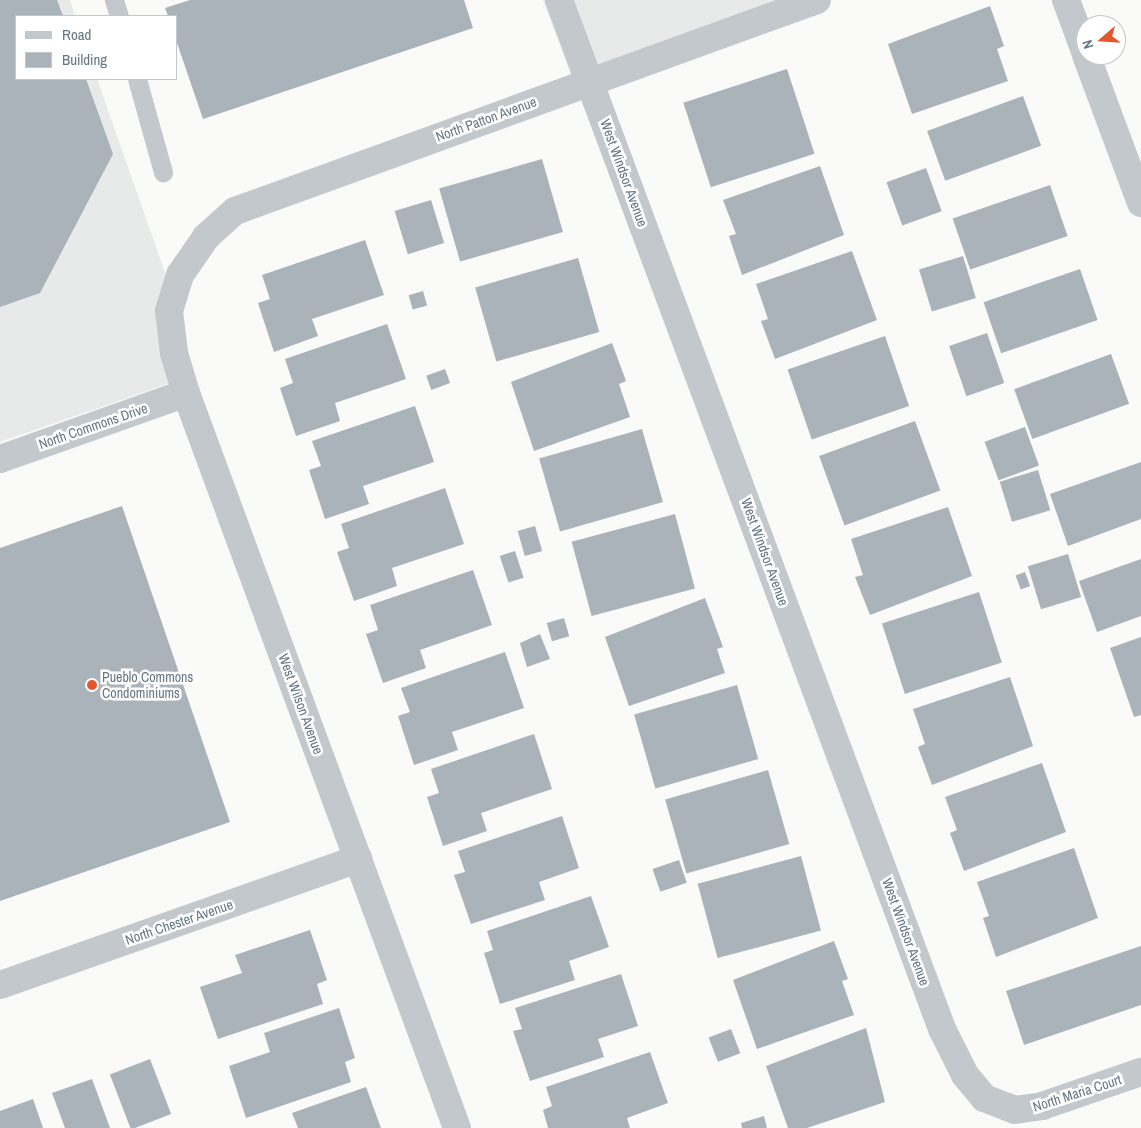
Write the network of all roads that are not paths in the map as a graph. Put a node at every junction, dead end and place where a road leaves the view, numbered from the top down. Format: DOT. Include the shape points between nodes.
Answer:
graph roads {
  1 [pos="114,0"];
  2 [pos="559,0"];
  3 [pos="817,0"];
  4 [pos="1066,0"];
  5 [pos="119,15"];
  6 [pos="1076,27"];
  7 [pos="1090,65"];
  8 [pos="137,80"];
  9 [pos="590,81"];
  10 [pos="163,172"];
  11 [pos="1141,203"];
  12 [pos="180,276"];
  13 [pos="186,393"];
  14 [pos="0,459"];
  15 [pos="358,859"];
  16 [pos="0,984"];
  17 [pos="1141,1072"];
  18 [pos="984,1098"];
  19 [pos="457,1128"];
  1 -- 5 [label="lane"];
  2 -- 9 [label="street, West Windsor Avenue"];
  3 -- 9 [label="street, North Patton Avenue"];
  4 -- 6 [label="street"];
  7 -- 11 [label="street"];
  8 -- 10 [label="lane"];
  9 -- 12 [label="street, North Patton Avenue" via="235,211 206,237"];
  9 -- 18 [label="street, West Windsor Avenue" via="942,1029 965,1075"];
  12 -- 13 [label="street, West Wilson Avenue" via="169,311 174,353"];
  13 -- 14 [label="street, North Commons Drive"];
  13 -- 15 [label="street, West Wilson Avenue"];
  15 -- 16 [label="street, North Chester Avenue"];
  15 -- 19 [label="street, West Wilson Avenue"];
  17 -- 18 [label="street, North Maria Court" via="1042,1106 1015,1110"];
}
